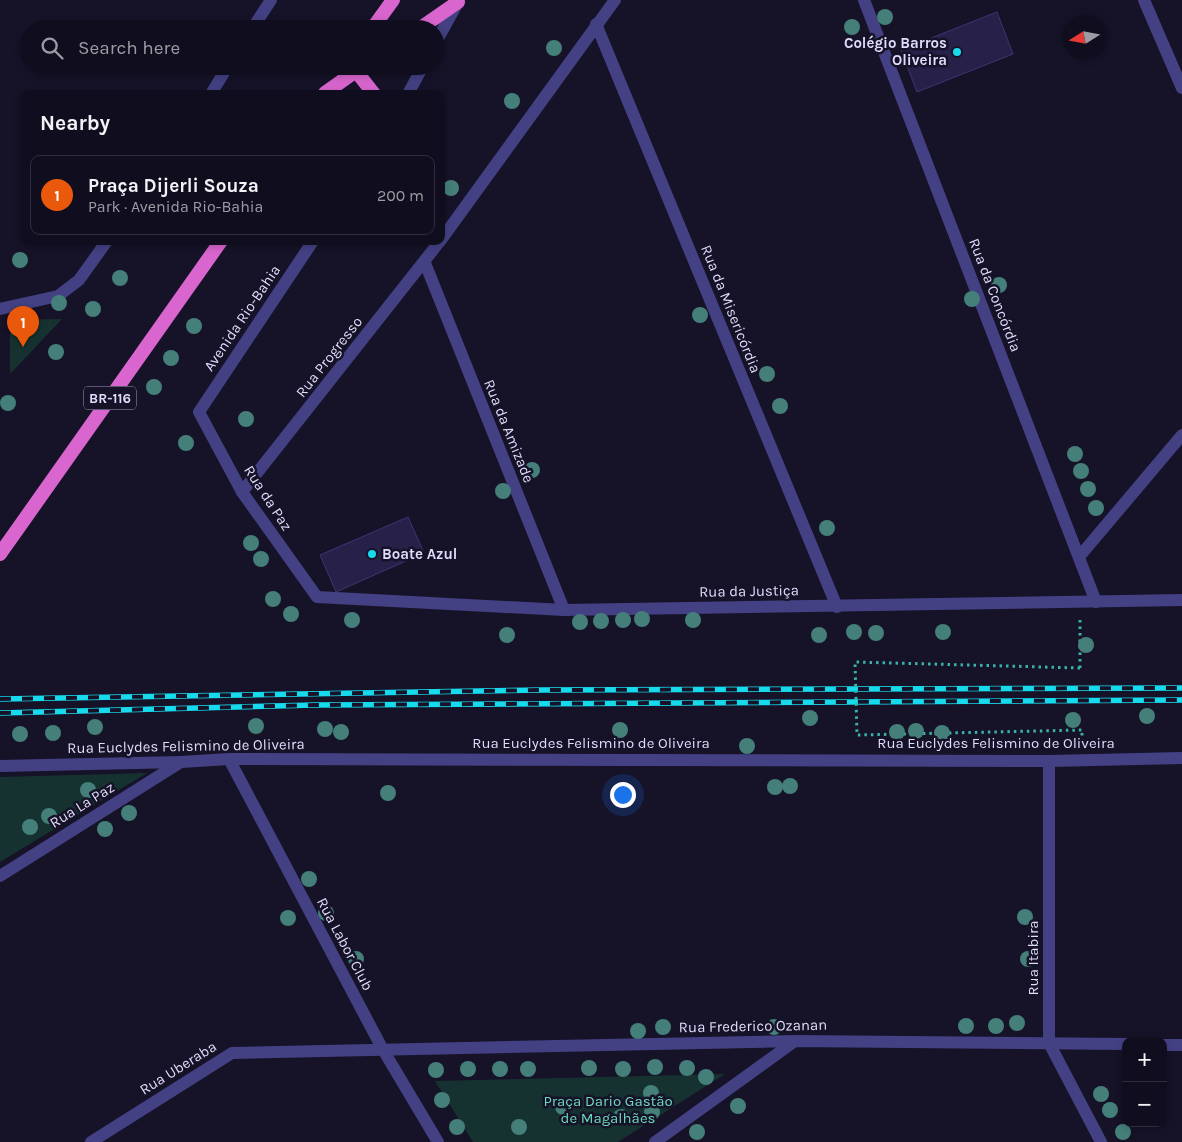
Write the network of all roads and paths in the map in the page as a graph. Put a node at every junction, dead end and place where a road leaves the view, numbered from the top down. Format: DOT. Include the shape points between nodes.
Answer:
graph roads {
  1 [pos="271,0"];
  2 [pos="393,0"];
  3 [pos="614,0"];
  4 [pos="864,0"];
  5 [pos="1144,0"];
  6 [pos="458,2"];
  7 [pos="258,20"];
  8 [pos="379,20"];
  9 [pos="432,20"];
  10 [pos="596,24"];
  11 [pos="445,26"];
  12 [pos="223,75"];
  13 [pos="347,75"];
  14 [pos="360,75"];
  15 [pos="418,75"];
  16 [pos="1182,88"];
  17 [pos="213,90"];
  18 [pos="329,90"];
  19 [pos="371,90"];
  20 [pos="410,90"];
  21 [pos="445,235"];
  22 [pos="105,245"];
  23 [pos="218,245"];
  24 [pos="310,245"];
  25 [pos="438,245"];
  26 [pos="425,263"];
  27 [pos="0,309"];
  28 [pos="199,412"];
  29 [pos="1182,435"];
  30 [pos="242,492"];
  31 [pos="0,554"];
  32 [pos="1079,557"];
  33 [pos="317,597"];
  34 [pos="1182,600"];
  35 [pos="1081,602"];
  36 [pos="1096,602"];
  37 [pos="837,606"];
  38 [pos="564,610"];
  39 [pos="1082,730"];
  40 [pos="1182,758"];
  41 [pos="229,759"];
  42 [pos="1050,761"];
  43 [pos="181,762"];
  44 [pos="0,766"];
  45 [pos="0,876"];
  46 [pos="796,1042"];
  47 [pos="1049,1042"];
  48 [pos="1122,1044"];
  49 [pos="1167,1045"];
  50 [pos="1182,1046"];
  51 [pos="382,1048"];
  52 [pos="91,1142"];
  53 [pos="438,1142"];
  54 [pos="655,1142"];
  55 [pos="1101,1142"];
  1 -- 7 [label="street"];
  2 -- 8 [label="highway"];
  3 -- 10 [label="street, Rua Progresso"];
  4 -- 32 [label="street, Rua da Concórdia"];
  5 -- 16 [label="street"];
  6 -- 9 [label="highway"];
  6 -- 11 [label="street"];
  10 -- 21 [label="street, Rua Progresso"];
  10 -- 37 [label="street, Rua da Misericórdia"];
  12 -- 17 [label="street"];
  13 -- 18 [label="highway"];
  14 -- 19 [label="highway"];
  15 -- 20 [label="street"];
  22 -- 27 [label="street" via="79,280 58,296"];
  23 -- 31 [label="highway, BR-116"];
  24 -- 28 [label="street, Avenida Rio-Bahia"];
  25 -- 26 [label="street, Rua Progresso"];
  26 -- 30 [label="street, Rua Progresso"];
  26 -- 38 [label="street, Rua da Amizade"];
  28 -- 30 [label="street, Rua da Paz"];
  29 -- 32 [label="street"];
  30 -- 33 [label="street, Rua da Paz"];
  32 -- 36 [label="street, Rua da Concórdia"];
  33 -- 38 [label="street, Rua da Justiça"];
  34 -- 36 [label="street, Rua da Justiça"];
  35 -- 36 [label="street, Rua da Justiça"];
  35 -- 37 [label="street, Rua da Justiça"];
  35 -- 39 [label="path, bridge" via="1080,668 855,662 857,735"];
  37 -- 38 [label="street, Rua da Justiça"];
  40 -- 42 [label="street, Rua Euclydes Felismino de Oliveira"];
  41 -- 42 [label="street, Rua Euclydes Felismino de Oliveira"];
  41 -- 43 [label="street, Rua Euclydes Felismino de Oliveira"];
  41 -- 51 [label="street, Rua Labor Club"];
  42 -- 47 [label="street, Rua Itabira"];
  43 -- 44 [label="street, Rua Euclydes Felismino de Oliveira"];
  43 -- 45 [label="street, Rua La Paz"];
  46 -- 47 [label="street, Rua Frederico Ozanan"];
  46 -- 51 [label="street, Rua Frederico Ozanan"];
  46 -- 54 [label="street"];
  47 -- 48 [label="street, Rua Frederico Ozanan"];
  47 -- 55 [label="street, Rua Itabira"];
  49 -- 50 [label="street"];
  51 -- 52 [label="street, Rua Uberaba" via="232,1053"];
  51 -- 53 [label="street, Rua Labor Club"];
}
